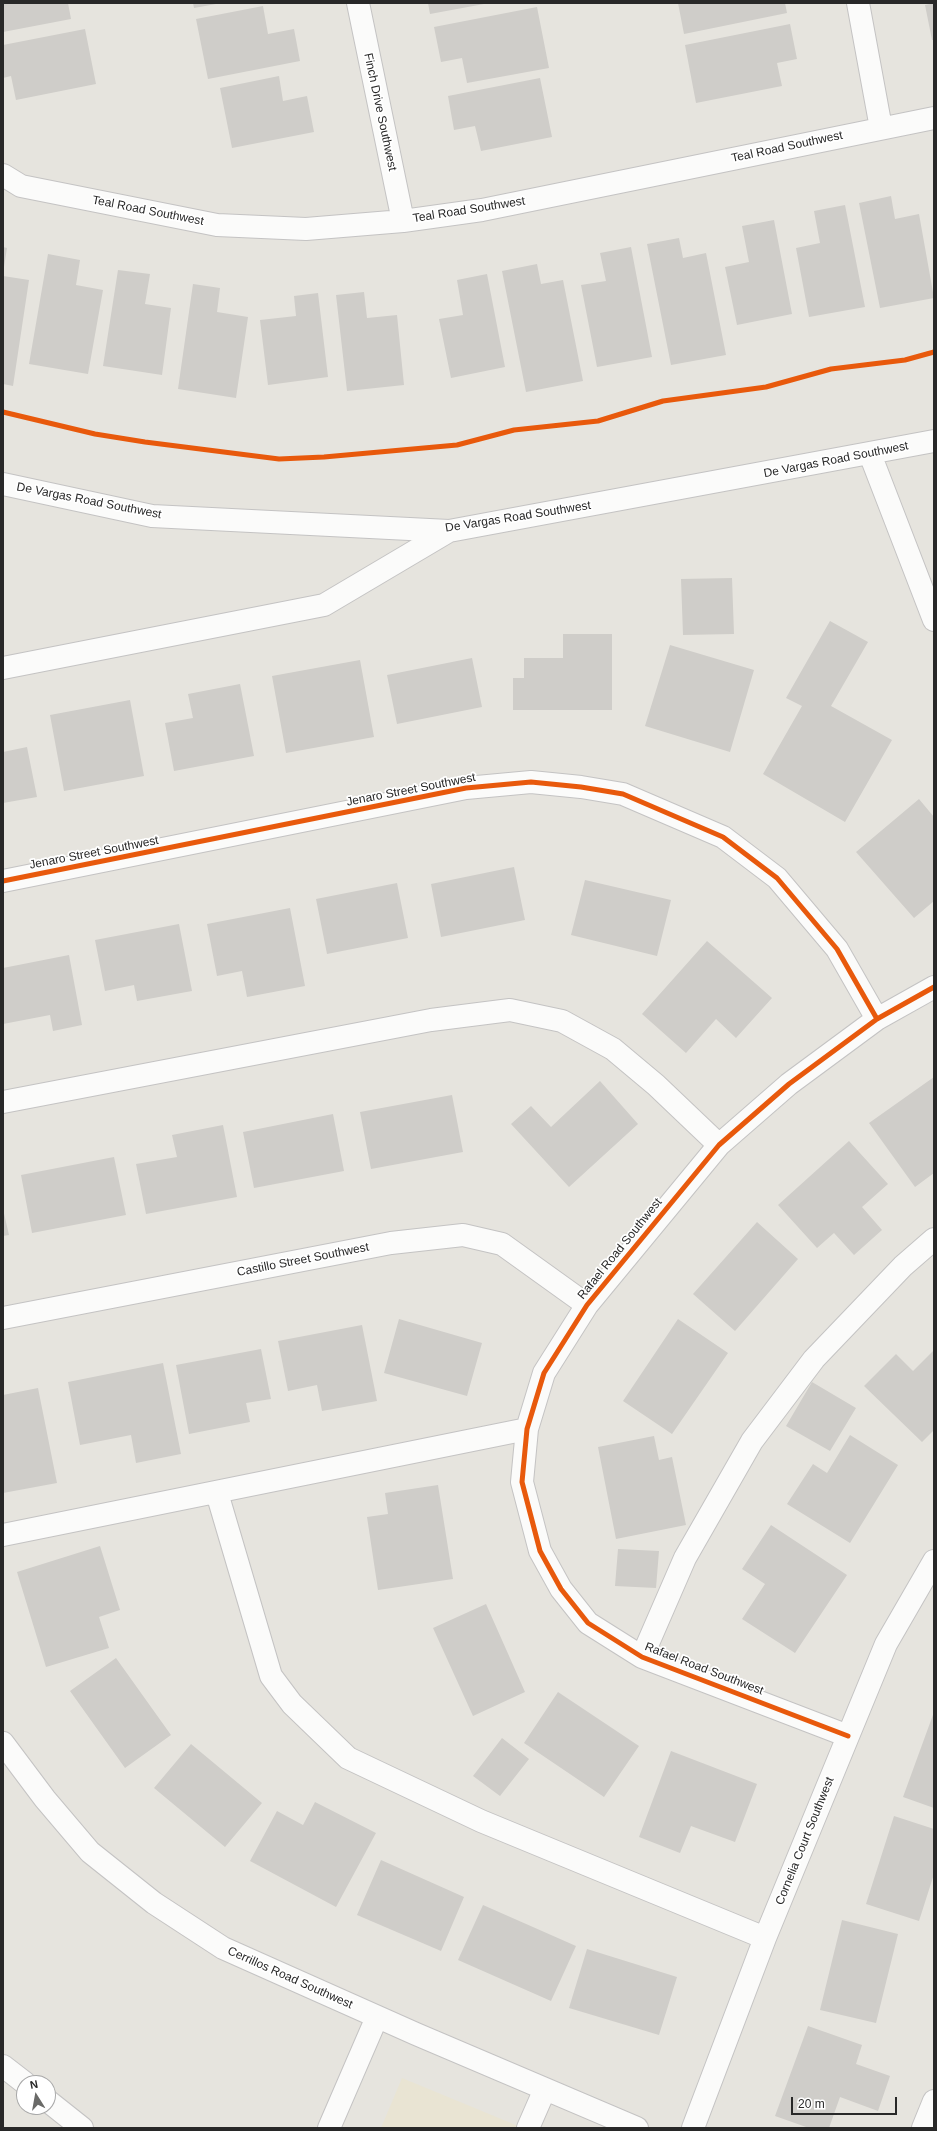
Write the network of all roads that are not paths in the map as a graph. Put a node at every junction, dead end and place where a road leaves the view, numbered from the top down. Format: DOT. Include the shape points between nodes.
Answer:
graph roads {
  1 [pos="358,3"];
  2 [pos="858,3"];
  3 [pos="934,118"];
  4 [pos="881,128"];
  5 [pos="3,175"];
  6 [pos="403,221"];
  7 [pos="934,441"];
  8 [pos="870,454"];
  9 [pos="3,484"];
  10 [pos="449,531"];
  11 [pos="934,620"];
  12 [pos="3,668"];
  13 [pos="3,881"];
  14 [pos="934,987"];
  15 [pos="877,1019"];
  16 [pos="3,1102"];
  17 [pos="719,1145"];
  18 [pos="934,1239"];
  19 [pos="587,1305"];
  20 [pos="3,1318"];
  21 [pos="527,1429"];
  22 [pos="218,1493"];
  23 [pos="3,1535"];
  24 [pos="934,1561"];
  25 [pos="642,1657"];
  26 [pos="848,1736"];
  27 [pos="3,1743"];
  28 [pos="765,1938"];
  29 [pos="377,2017"];
  30 [pos="3,2066"];
  31 [pos="16,2076"];
  32 [pos="545,2089"];
  33 [pos="934,2101"];
  34 [pos="56,2107"];
  35 [pos="82,2128"];
  36 [pos="329,2128"];
  37 [pos="528,2128"];
  38 [pos="637,2128"];
  39 [pos="693,2128"];
  40 [pos="923,2128"];
  1 -- 6 [label="street, Finch Drive Southwest"];
  2 -- 4 [label="street"];
  3 -- 4 [label="street, Teal Road Southwest"];
  4 -- 6 [label="street, Teal Road Southwest" via="482,210"];
  5 -- 6 [label="street, Teal Road Southwest" via="21,186 217,225 306,230"];
  7 -- 8 [label="street, De Vargas Road Southwest"];
  8 -- 10 [label="street, De Vargas Road Southwest"];
  8 -- 11 [label="street"];
  9 -- 10 [label="street, De Vargas Road Southwest" via="152,516"];
  10 -- 12 [label="street" via="324,605"];
  13 -- 15 [label="street, Jenaro Street Southwest" via="466,788 531,782 581,787 622,794 723,837 777,878 837,949"];
  14 -- 15 [label="street, Rafael Road Southwest"];
  15 -- 17 [label="street, Rafael Road Southwest" via="789,1084"];
  16 -- 17 [label="street" via="431,1020 510,1010 562,1021 613,1049 656,1085"];
  17 -- 19 [label="street, Rafael Road Southwest"];
  18 -- 25 [label="street" via="903,1266 814,1359 752,1441 685,1558"];
  19 -- 20 [label="street, Castillo Street Southwest" via="502,1244 463,1235 391,1243"];
  19 -- 21 [label="street, Rafael Road Southwest" via="544,1373"];
  21 -- 22 [label="street"];
  21 -- 25 [label="street, Rafael Road Southwest" via="522,1482 540,1551 561,1589 588,1623"];
  22 -- 23 [label="street"];
  22 -- 28 [label="street" via="271,1676 292,1704 348,1758 481,1821"];
  24 -- 26 [label="street, Cornelia Court Southwest" via="886,1644"];
  25 -- 26 [label="street, Rafael Road Southwest"];
  26 -- 28 [label="street, Cornelia Court Southwest"];
  27 -- 29 [label="street, Cerrillos Road Southwest" via="90,1852 154,1903 223,1948"];
  28 -- 39 [label="street, Cornelia Court Southwest"];
  29 -- 32 [label="street, Cerrillos Road Southwest"];
  29 -- 36 [label="street"];
  30 -- 31 [label="street"];
  32 -- 37 [label="street"];
  32 -- 38 [label="street, Cerrillos Road Southwest"];
  33 -- 40 [label="street"];
  34 -- 35 [label="street"];
}
